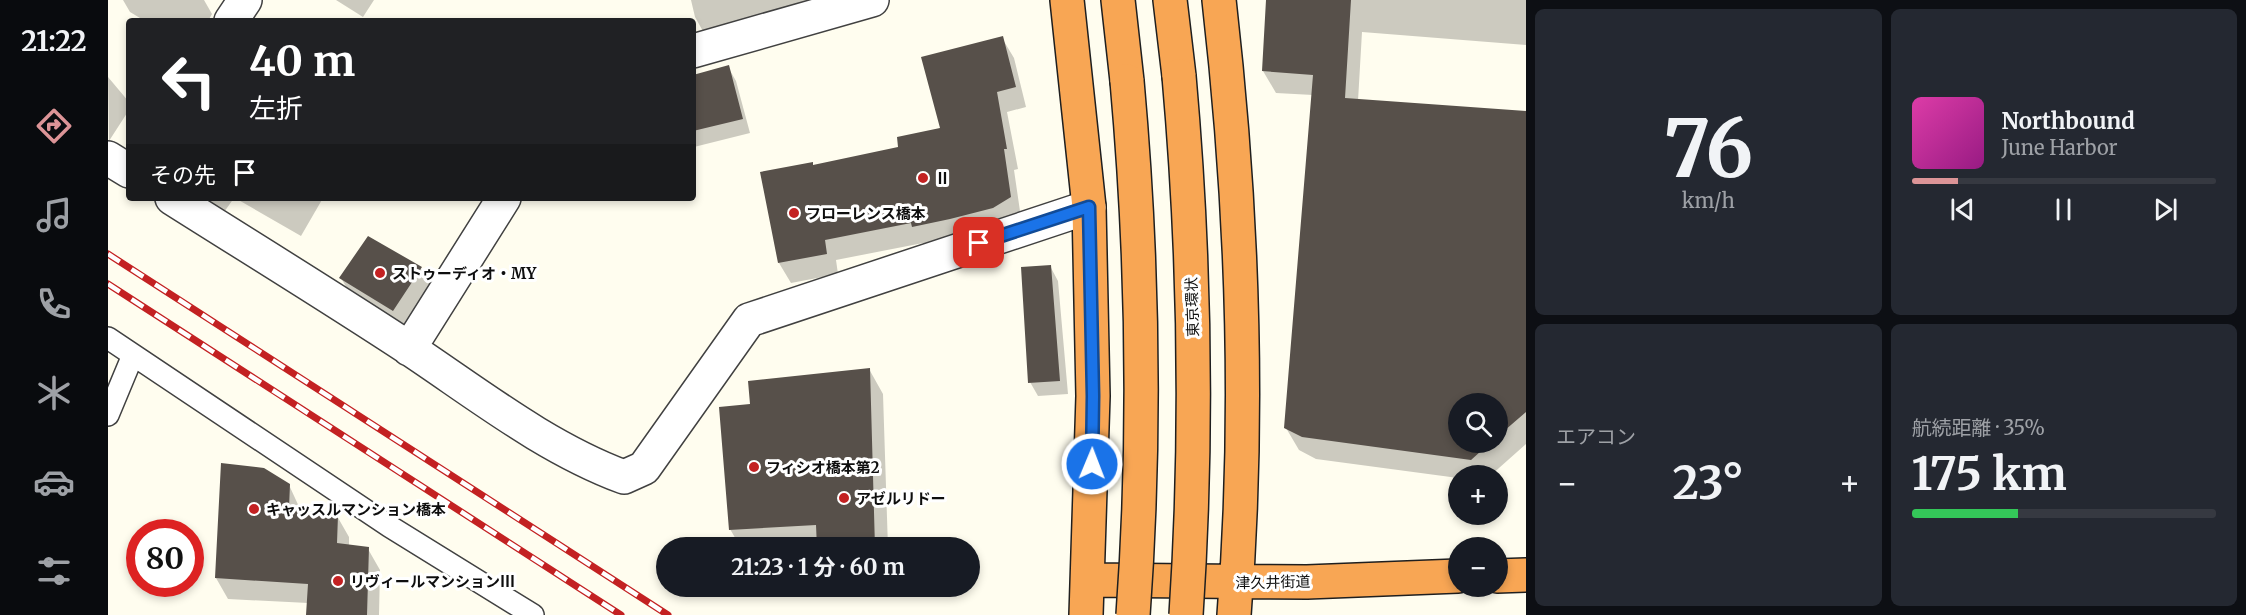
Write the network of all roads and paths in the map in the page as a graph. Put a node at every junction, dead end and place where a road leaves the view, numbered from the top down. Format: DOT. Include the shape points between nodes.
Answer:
graph roads {
  1 [pos="245,0"];
  2 [pos="872,0"];
  3 [pos="1066,0"];
  4 [pos="1118,0"];
  5 [pos="1170,0"];
  6 [pos="1219,0"];
  7 [pos="233,18"];
  8 [pos="696,50"];
  9 [pos="108,158"];
  10 [pos="126,169"];
  11 [pos="177,201"];
  12 [pos="502,201"];
  13 [pos="1089,207"];
  14 [pos="108,338"];
  15 [pos="409,349"];
  16 [pos="133,355"];
  17 [pos="108,415"];
  18 [pos="1526,575"];
  19 [pos="1448,576"];
  20 [pos="1508,576"];
  21 [pos="1088,580"];
  22 [pos="1237,583"];
  23 [pos="533,615"];
  24 [pos="1086,615"];
  25 [pos="1133,615"];
  26 [pos="1186,615"];
  27 [pos="1234,615"];
  1 -- 7 [label="street"];
  2 -- 8 [label="street"];
  3 -- 13 [label="highway"];
  4 -- 25 [label="highway, bridge" via="1134,163 1142,372 1140,518"];
  5 -- 26 [label="highway, 東京環状, bridge" via="1185,147 1195,374"];
  6 -- 22 [label="highway" via="1240,303 1243,443"];
  9 -- 10 [label="street"];
  11 -- 15 [label="street"];
  12 -- 15 [label="street"];
  13 -- 15 [label="street" via="749,320 644,468 624,477 516,422"];
  13 -- 21 [label="highway" via="1093,396"];
  14 -- 16 [label="lane"];
  16 -- 17 [label="lane"];
  16 -- 23 [label="lane" via="389,526"];
  18 -- 20 [label="highway"];
  19 -- 22 [label="highway, 津久井街道"];
  21 -- 22 [label="highway, 津久井街道"];
  21 -- 24 [label="highway"];
  22 -- 27 [label="highway"];
}
